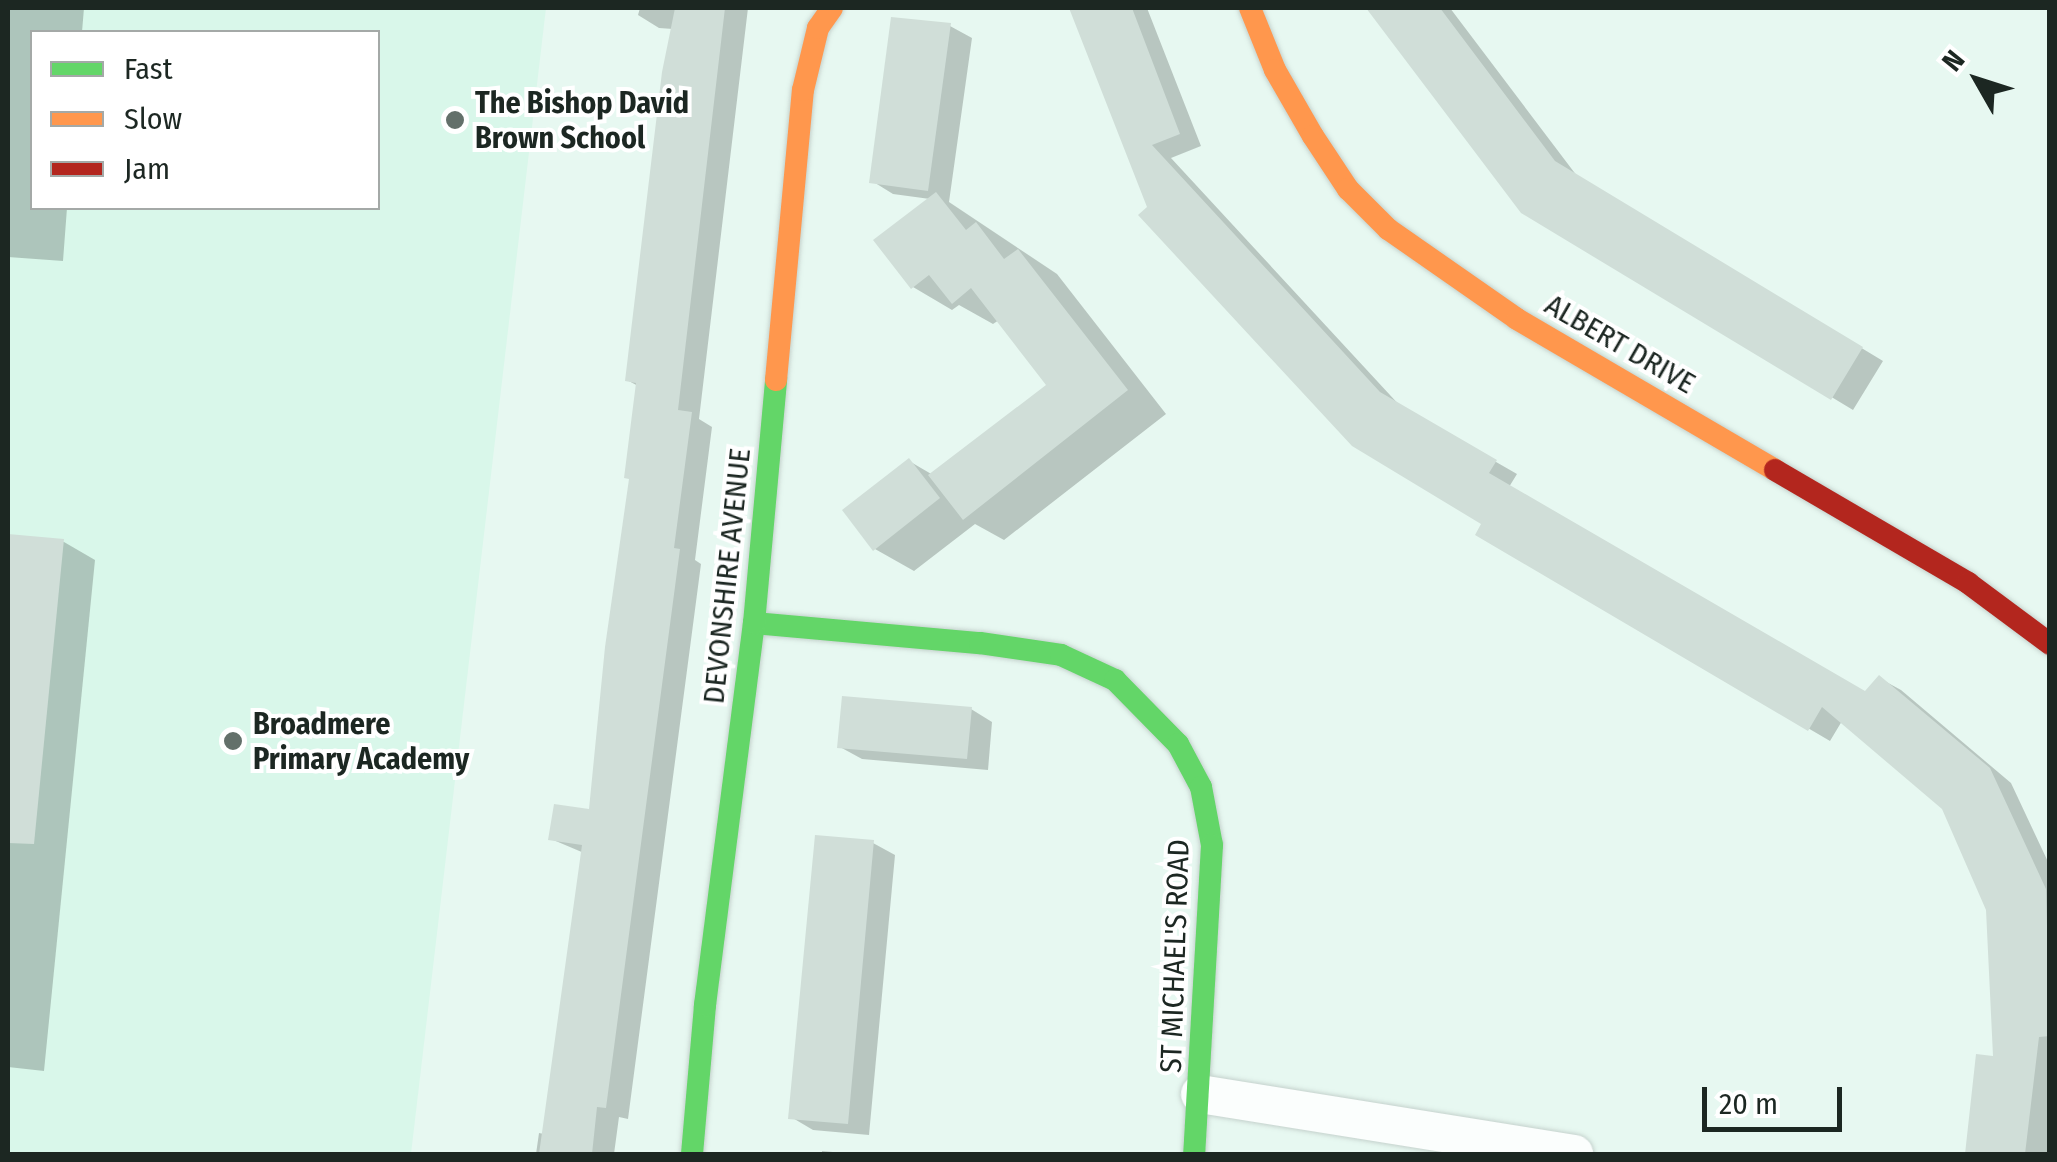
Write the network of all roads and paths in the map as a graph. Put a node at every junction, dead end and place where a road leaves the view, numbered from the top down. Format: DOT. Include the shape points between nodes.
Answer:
graph roads {
  1 [pos="832,8"];
  2 [pos="1250,8"];
  3 [pos="754,624"];
  4 [pos="2050,644"];
  5 [pos="1200,1094"];
  6 [pos="692,1154"];
  7 [pos="1194,1154"];
  8 [pos="1574,1154"];
  1 -- 3 [label="street, DEVONSHIRE AVENUE" via="818,28 803,90"];
  2 -- 4 [label="street, ALBERT DRIVE" via="1313,136 1348,189 1388,229 1517,318 1953,574"];
  3 -- 5 [label="street, ST MICHAEL'S ROAD" via="1061,655 1114,680 1154,715 1200,787 1212,845"];
  3 -- 6 [label="street, DEVONSHIRE AVENUE"];
  5 -- 7 [label="street, ST MICHAEL'S ROAD"];
  5 -- 8 [label="street"];
}
